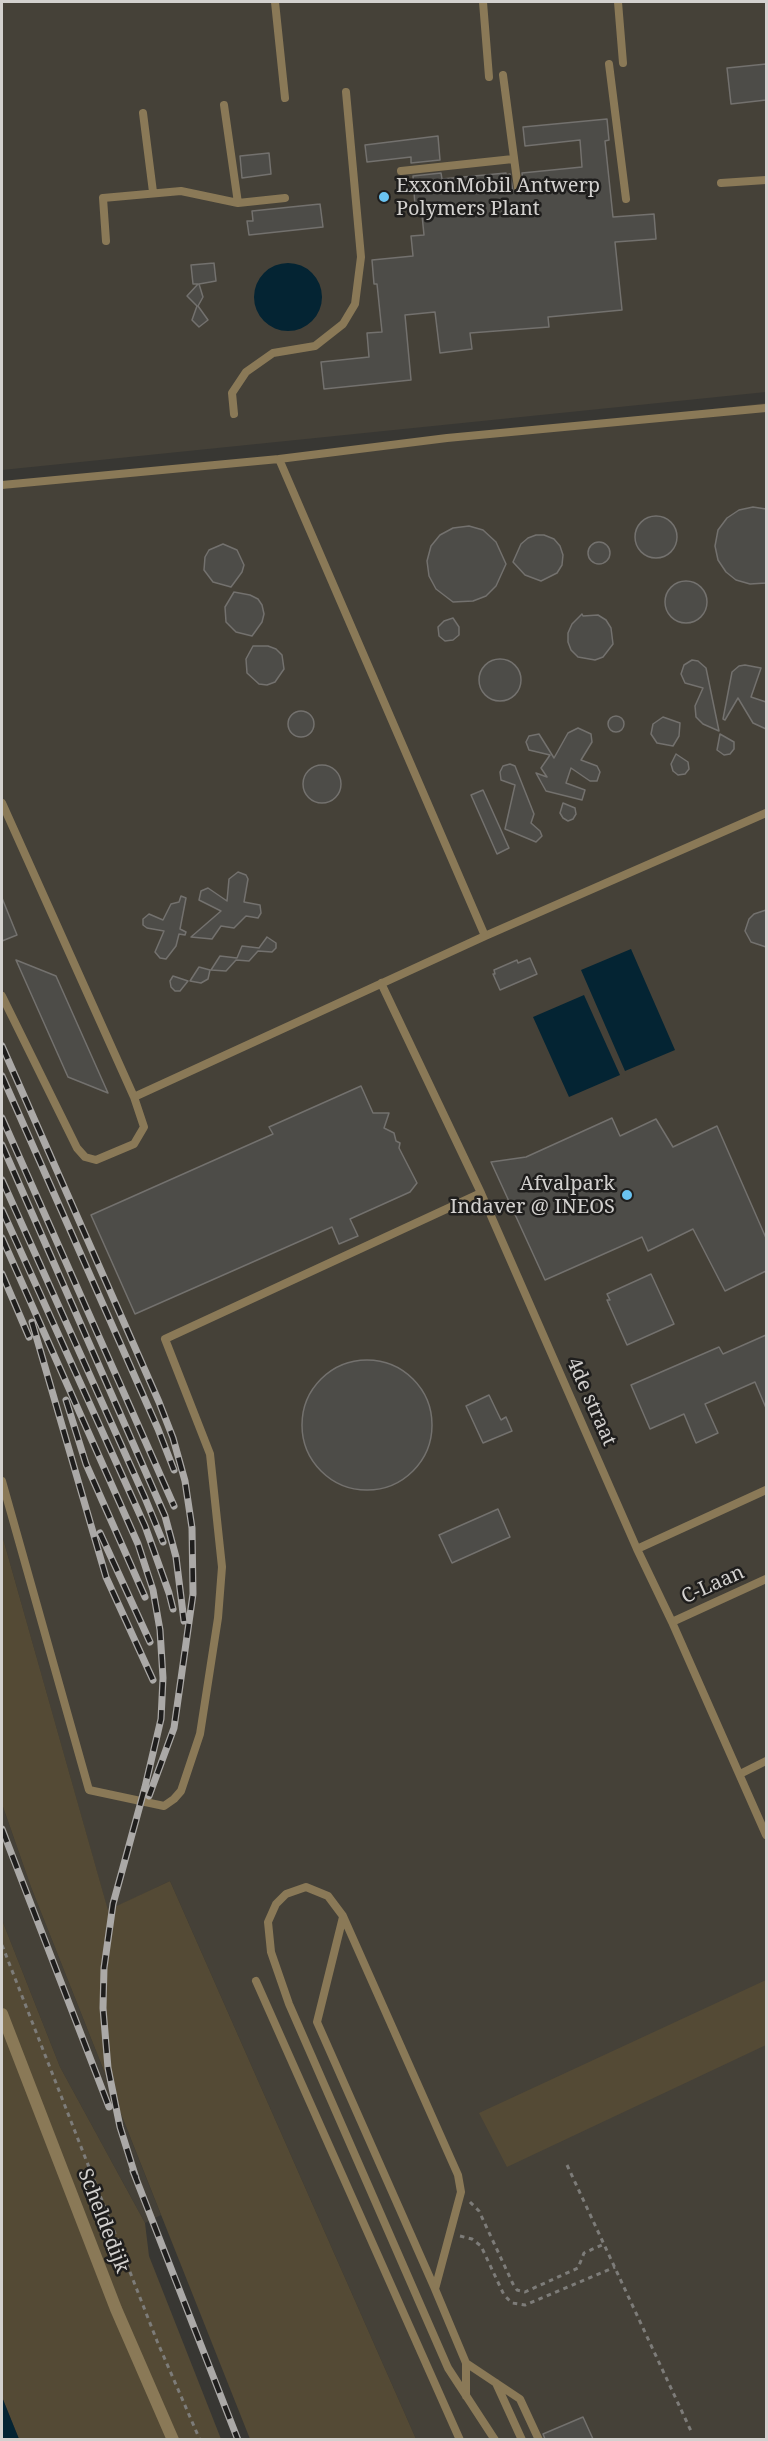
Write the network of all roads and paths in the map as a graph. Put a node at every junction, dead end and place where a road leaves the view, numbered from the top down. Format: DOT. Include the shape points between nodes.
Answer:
graph roads {
  1 [pos="275,2"];
  2 [pos="483,2"];
  3 [pos="618,2"];
  4 [pos="623,63"];
  5 [pos="609,64"];
  6 [pos="503,75"];
  7 [pos="489,77"];
  8 [pos="346,92"];
  9 [pos="285,98"];
  10 [pos="224,105"];
  11 [pos="143,113"];
  12 [pos="513,159"];
  13 [pos="401,171"];
  14 [pos="766,180"];
  15 [pos="721,183"];
  16 [pos="518,188"];
  17 [pos="153,192"];
  18 [pos="285,198"];
  19 [pos="626,199"];
  20 [pos="238,203"];
  21 [pos="106,241"];
  22 [pos="766,408"];
  23 [pos="234,414"];
  24 [pos="279,459"];
  25 [pos="2,485"];
  26 [pos="2,803"];
  27 [pos="766,813"];
  28 [pos="486,936"];
  29 [pos="381,983"];
  30 [pos="2,996"];
  31 [pos="134,1097"];
  32 [pos="481,1193"];
  33 [pos="2,1481"];
  34 [pos="766,1490"];
  35 [pos="637,1549"];
  36 [pos="766,1579"];
  37 [pos="672,1622"];
  38 [pos="766,1761"];
  39 [pos="740,1774"];
  40 [pos="766,1836"];
  41 [pos="343,1917"];
  42 [pos="2,1945"];
  43 [pos="256,1981"];
  44 [pos="2,2014"];
  45 [pos="567,2164"];
  46 [pos="461,2192"];
  47 [pos="450,2233"];
  48 [pos="604,2244"];
  49 [pos="615,2267"];
  50 [pos="435,2289"];
  51 [pos="466,2363"];
  52 [pos="496,2382"];
  53 [pos="466,2396"];
  54 [pos="691,2431"];
  55 [pos="173,2439"];
  56 [pos="200,2439"];
  57 [pos="460,2439"];
  58 [pos="495,2439"];
  59 [pos="522,2439"];
  60 [pos="538,2439"];
  1 -- 9 [label="lane"];
  2 -- 7 [label="lane"];
  3 -- 4 [label="lane"];
  5 -- 19 [label="lane"];
  6 -- 12 [label="lane"];
  8 -- 23 [label="lane" via="361,257 355,304 343,324 315,346 273,352 246,372 232,393"];
  10 -- 20 [label="lane"];
  11 -- 17 [label="lane"];
  12 -- 13 [label="lane"];
  12 -- 16 [label="lane"];
  14 -- 15 [label="lane"];
  17 -- 20 [label="lane" via="181,191"];
  17 -- 21 [label="lane" via="104,198"];
  18 -- 20 [label="lane"];
  22 -- 24 [label="lane" via="447,438"];
  24 -- 25 [label="lane"];
  24 -- 28 [label="lane"];
  26 -- 31 [label="lane"];
  27 -- 28 [label="lane"];
  28 -- 29 [label="lane"];
  29 -- 31 [label="lane"];
  29 -- 32 [label="lane, 4de straat"];
  30 -- 31 [label="lane" via="76,1148 85,1157 96,1160 134,1144 144,1127"];
  32 -- 33 [label="lane" via="165,1339 210,1454 222,1567 200,1734 181,1791 164,1806 89,1790"];
  32 -- 35 [label="lane, 4de straat"];
  34 -- 35 [label="lane"];
  35 -- 37 [label="lane, 4de straat"];
  36 -- 37 [label="lane, C-Laan"];
  37 -- 39 [label="lane, 4de straat"];
  38 -- 39 [label="lane"];
  39 -- 40 [label="lane, 4de straat"];
  41 -- 46 [label="lane" via="458,2175"];
  41 -- 50 [label="lane" via="317,2022"];
  41 -- 53 [label="lane" via="328,1896 317,1891 306,1887 286,1894 276,1904 268,1922 271,1952 289,2004 443,2358"];
  42 -- 56 [label="path" via="157,2341"];
  43 -- 57 [label="lane"];
  44 -- 55 [label="street, Scheldedijk" via="116,2309"];
  45 -- 48 [label="path"];
  46 -- 47 [label="lane"];
  46 -- 48 [label="path" via="479,2211 518,2290 525,2292 578,2268 584,2253"];
  47 -- 49 [label="path" via="481,2246 504,2295 525,2306"];
  47 -- 50 [label="lane"];
  48 -- 49 [label="path"];
  49 -- 54 [label="path"];
  50 -- 51 [label="lane"];
  51 -- 52 [label="lane"];
  51 -- 53 [label="lane"];
  52 -- 59 [label="lane"];
  52 -- 60 [label="lane" via="520,2399"];
  53 -- 58 [label="lane"];
}
